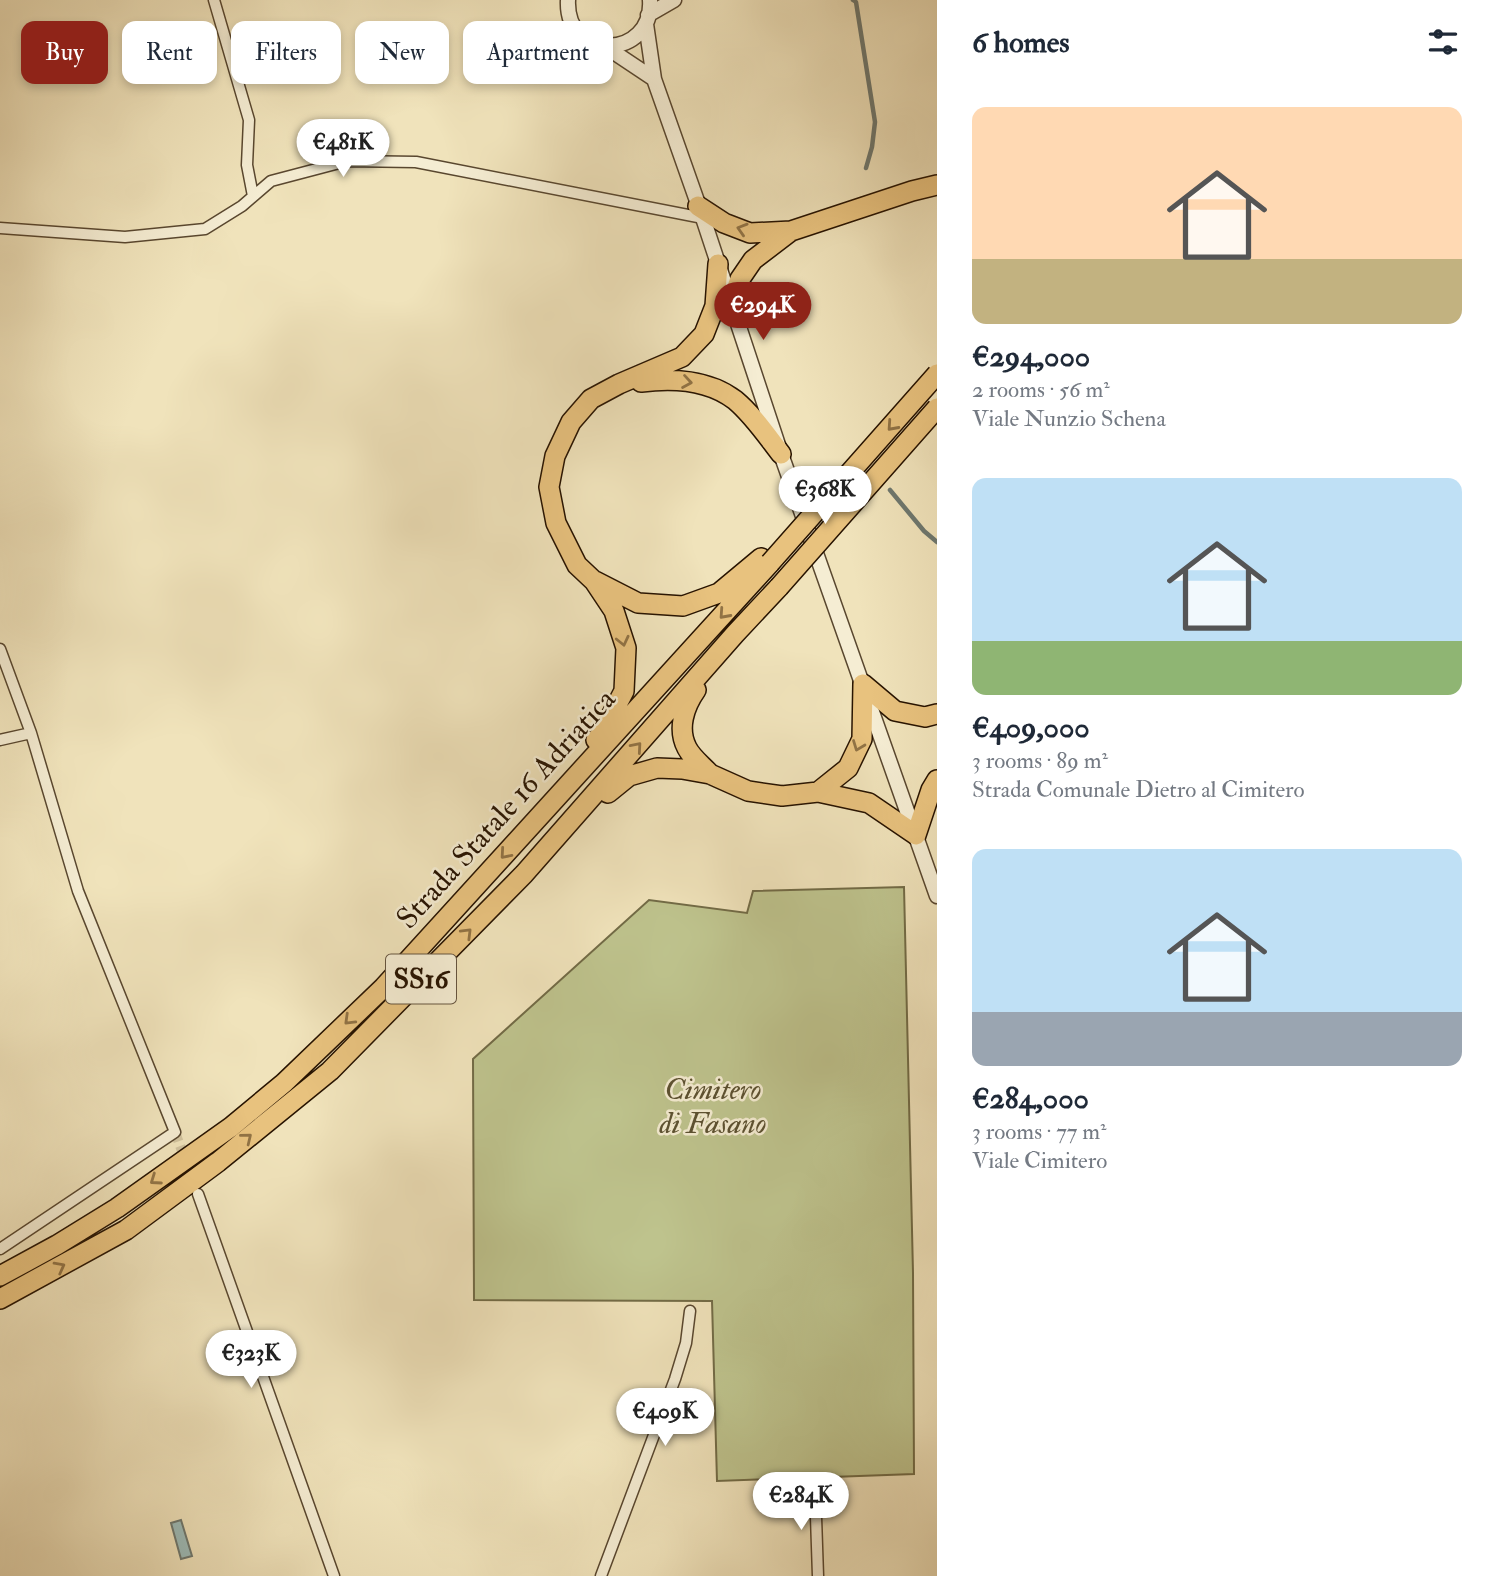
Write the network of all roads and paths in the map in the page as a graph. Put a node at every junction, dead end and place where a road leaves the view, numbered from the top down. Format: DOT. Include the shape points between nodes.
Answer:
graph roads {
  1 [pos="214,0"];
  2 [pos="568,0"];
  3 [pos="674,0"];
  4 [pos="648,13"];
  5 [pos="571,21"];
  6 [pos="613,46"];
  7 [pos="613,52"];
  8 [pos="654,79"];
  9 [pos="935,186"];
  10 [pos="253,196"];
  11 [pos="700,212"];
  12 [pos="0,228"];
  13 [pos="791,231"];
  14 [pos="718,264"];
  15 [pos="731,303"];
  16 [pos="937,374"];
  17 [pos="619,384"];
  18 [pos="937,408"];
  19 [pos="781,454"];
  20 [pos="769,558"];
  21 [pos="594,581"];
  22 [pos="735,634"];
  23 [pos="0,649"];
  24 [pos="863,684"];
  25 [pos="937,714"];
  26 [pos="31,733"];
  27 [pos="0,740"];
  28 [pos="710,774"];
  29 [pos="937,780"];
  30 [pos="818,792"];
  31 [pos="524,832"];
  32 [pos="916,835"];
  33 [pos="524,874"];
  34 [pos="937,896"];
  35 [pos="198,1194"];
  36 [pos="0,1249"];
  37 [pos="0,1276"];
  38 [pos="0,1299"];
  39 [pos="690,1311"];
  40 [pos="816,1487"];
  41 [pos="334,1576"];
  42 [pos="601,1576"];
  43 [pos="818,1576"];
  1 -- 10 [label="street" via="249,120 247,165"];
  2 -- 5 [label="street"];
  3 -- 4 [label="street"];
  4 -- 6 [label="street" via="633,39"];
  4 -- 8 [label="street"];
  7 -- 8 [label="street"];
  8 -- 11 [label="street"];
  9 -- 13 [label="highway"];
  10 -- 11 [label="street" via="271,181 347,161 416,162"];
  10 -- 12 [label="street" via="205,229 125,237"];
  13 -- 11 [label="highway, one-way" via="750,233"];
  11 -- 14 [label="street"];
  13 -- 15 [label="highway" via="753,260"];
  14 -- 15 [label="street"];
  14 -- 17 [label="highway" via="715,306 704,334 682,358"];
  15 -- 19 [label="street"];
  16 -- 20 [label="highway, Strada Statale 16 Adriatica / SS16, one-way, bridge"];
  17 -- 19 [label="highway, one-way" via="665,379 704,385 734,399"];
  17 -- 21 [label="highway" via="591,400 571,422 555,456 549,487 556,523 577,565"];
  18 -- 22 [label="highway, Strada Statale 16 Adriatica / SS16, bridge"];
  19 -- 24 [label="street"];
  20 -- 21 [label="highway" via="719,593 683,606 638,603"];
  20 -- 31 [label="highway, Strada Statale 16 Adriatica / SS16, one-way"];
  21 -- 31 [label="highway, one-way" via="614,611 626,648 624,691 602,733"];
  22 -- 28 [label="highway" via="688,701 681,729 688,750"];
  33 -- 22 [label="highway, Strada Statale 16 Adriatica / SS16, one-way"];
  23 -- 26 [label="street"];
  24 -- 25 [label="highway" via="895,711"];
  24 -- 30 [label="highway, one-way" via="862,739 848,768"];
  24 -- 32 [label="street"];
  26 -- 27 [label="street"];
  26 -- 36 [label="street" via="78,891 175,1132"];
  28 -- 30 [label="highway" via="748,791 782,796"];
  28 -- 33 [label="highway" via="657,768 629,776"];
  29 -- 32 [label="highway"];
  30 -- 32 [label="highway" via="869,803"];
  31 -- 37 [label="highway, Strada Statale 16 Adriatica / SS16, one-way" via="384,987 284,1083 117,1208"];
  32 -- 34 [label="street"];
  38 -- 33 [label="highway, Strada Statale 16 Adriatica / SS16, one-way" via="126,1230 279,1112 330,1070"];
  35 -- 41 [label="street"];
  39 -- 42 [label="street" via="675,1379"];
  40 -- 43 [label="street"];
}
